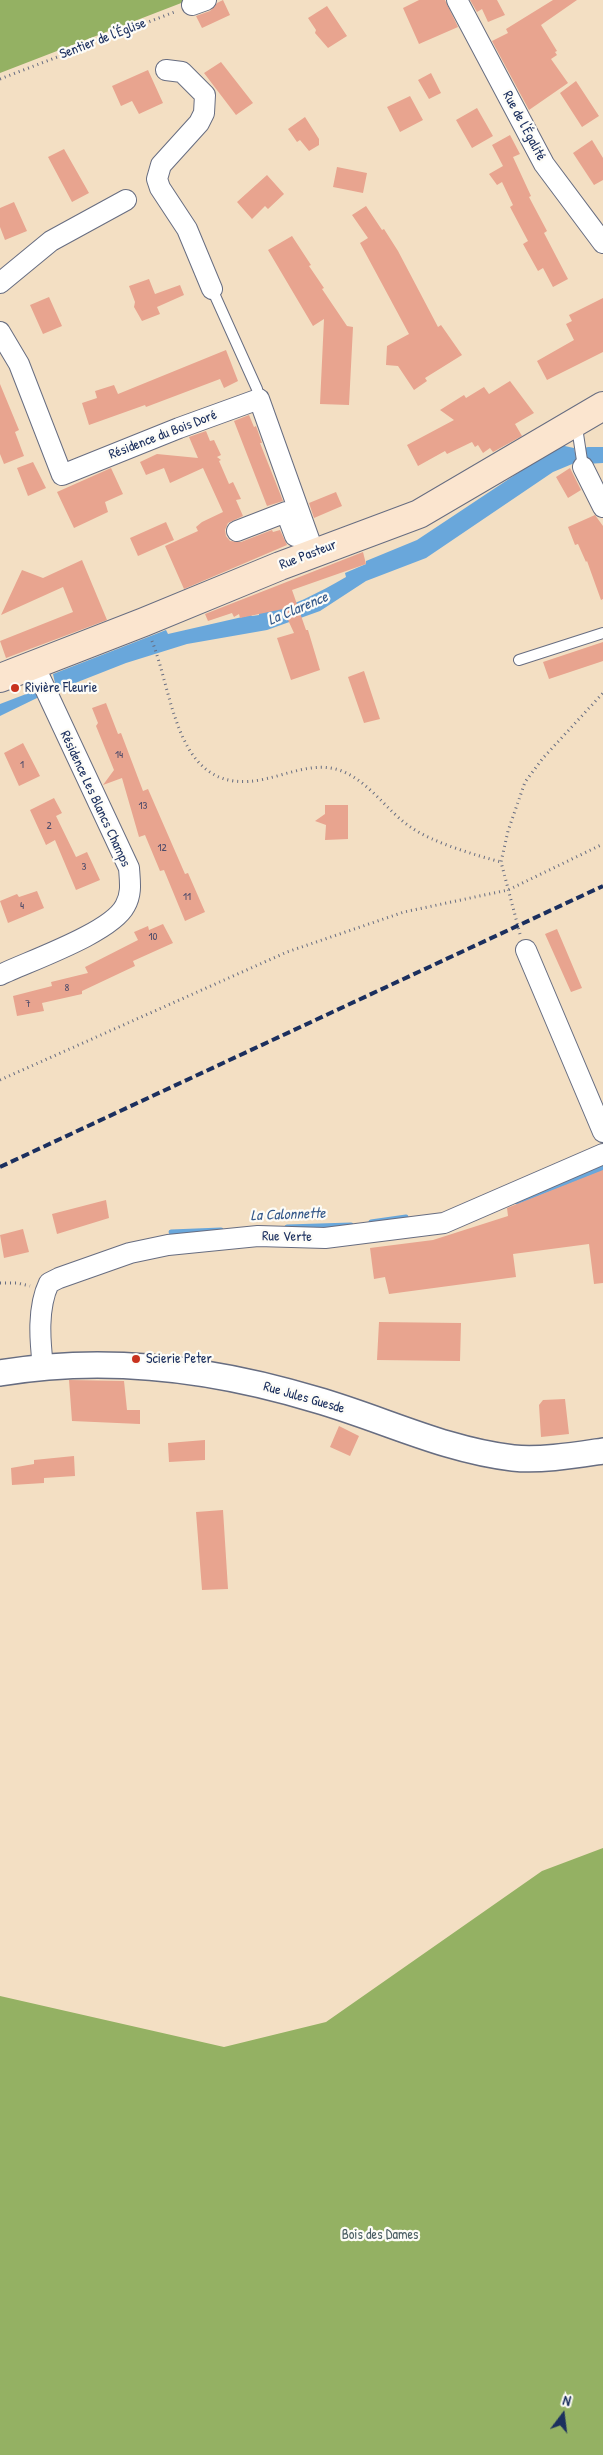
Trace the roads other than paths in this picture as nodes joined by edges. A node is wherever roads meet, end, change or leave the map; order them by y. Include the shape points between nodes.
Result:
1 (458, 0) edge
2 (166, 70) dead end
3 (126, 200) dead end
4 (603, 243) edge
5 (0, 283) edge
6 (212, 288) joint
7 (0, 332) edge
8 (259, 399) junction
9 (603, 406) edge
10 (575, 434) junction
11 (582, 467) joint
12 (603, 507) edge
13 (236, 531) dead end
14 (309, 555) junction
15 (603, 633) edge
16 (519, 660) dead end
17 (0, 678) edge
18 (41, 682) junction
19 (523, 943) road end
20 (0, 975) edge
21 (603, 1132) edge
22 (603, 1154) edge
23 (43, 1367) junction
24 (0, 1373) edge
25 (603, 1451) edge

1 - 4 street, Rue de l'Égalité via 544,164
2 - 6 street via 182,72 205,95 204,113 199,123 161,166 157,179 187,229
3 - 5 street via 51,241
6 - 8 lane
7 - 8 street, Résidence du Bois Doré via 19,364 62,475
8 - 14 street
9 - 10 main road, Rue Pasteur
10 - 11 lane
10 - 14 main road, Rue Pasteur via 419,514
11 - 12 street
13 - 14 street via 286,512
14 - 18 main road, Rue Pasteur
15 - 16 lane
17 - 18 main road, Rue Pasteur
18 - 20 street, Résidence Les Blancs Champs via 129,868 131,890 125,908 109,924
19 - 21 street
22 - 23 street, Rue Verte via 444,1223 325,1238 258,1236 168,1244 78,1270 49,1283 45,1290 41,1323
23 - 24 street, Rue Jules Guesde
23 - 25 street, Rue Jules Guesde via 109,1364 238,1380 318,1400 432,1441 514,1458

